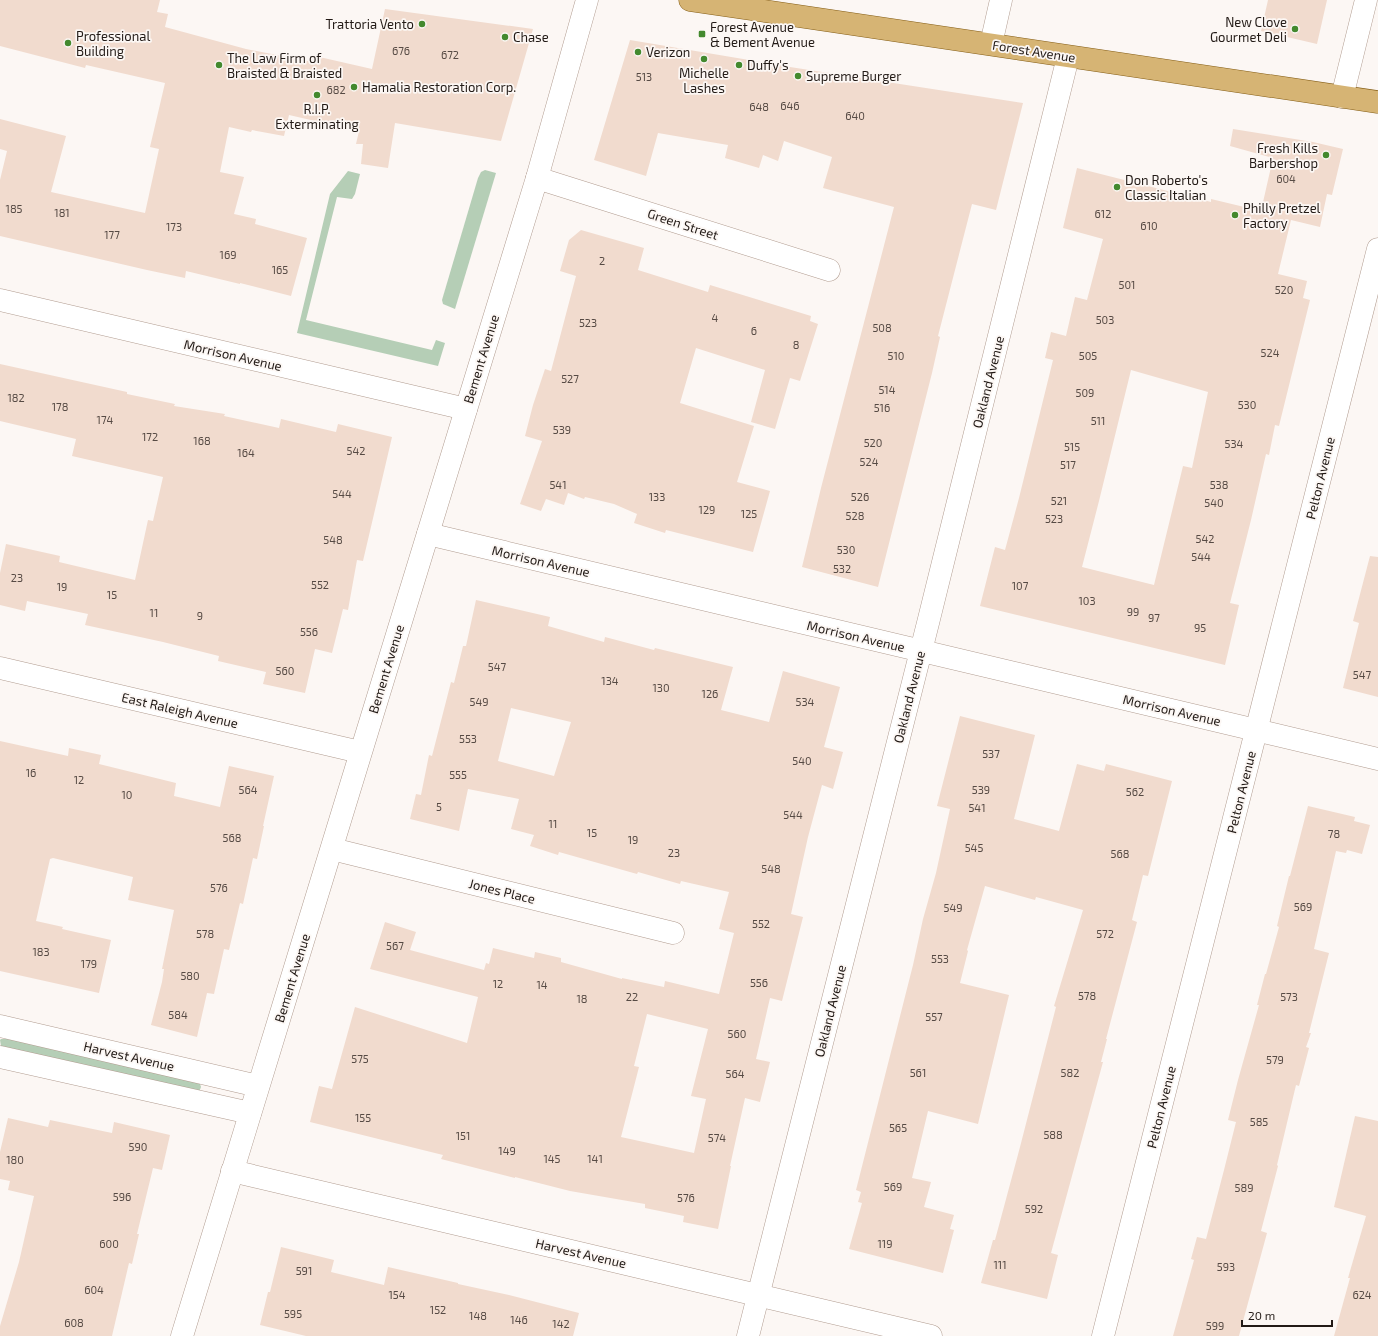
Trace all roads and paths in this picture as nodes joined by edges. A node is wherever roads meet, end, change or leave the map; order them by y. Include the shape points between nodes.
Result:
1 (587, 0) edge
2 (690, 0) edge
3 (1001, 0) edge
4 (1366, 0) edge
5 (990, 44) junction
6 (1068, 57) junction
7 (1342, 97) junction
8 (1378, 102) edge
9 (537, 178) junction
10 (1378, 249) edge
11 (829, 270) dead end
12 (0, 300) edge
13 (466, 409) junction
14 (428, 534) junction
15 (921, 651) junction
16 (0, 668) edge
17 (1256, 730) junction
18 (360, 752) junction
19 (1378, 759) edge
20 (332, 849) junction
21 (673, 933) dead end
22 (0, 1026) edge
23 (0, 1057) edge
24 (258, 1086) junction
25 (250, 1113) junction
26 (232, 1171) junction
27 (758, 1295) junction
28 (182, 1336) edge
29 (748, 1336) edge
30 (931, 1336) edge
31 (1103, 1336) edge

1 - 9 street, Bement Avenue
2 - 5 main road, Forest Avenue
3 - 5 street
4 - 7 street
5 - 6 main road, Forest Avenue
6 - 7 main road, Forest Avenue
6 - 15 street, Oakland Avenue
7 - 8 main road, Forest Avenue
9 - 11 street, Green Street
9 - 13 street, Bement Avenue
10 - 17 street, Pelton Avenue
12 - 13 street, Morrison Avenue
13 - 14 street, Bement Avenue
14 - 15 street, Morrison Avenue
14 - 18 street, Bement Avenue
15 - 17 street, Morrison Avenue
15 - 27 street, Oakland Avenue
16 - 18 street, East Raleigh Avenue
17 - 19 street, Morrison Avenue
17 - 31 street, Pelton Avenue
18 - 20 street, Bement Avenue
20 - 21 street, Jones Place
20 - 24 street, Bement Avenue
22 - 24 street, Harvest Avenue
23 - 25 street
24 - 25 street, Bement Avenue
25 - 26 street, Bement Avenue
26 - 27 street, Harvest Avenue
26 - 28 street, Bement Avenue
27 - 29 street, Oakland Avenue
27 - 30 street, Harvest Avenue

